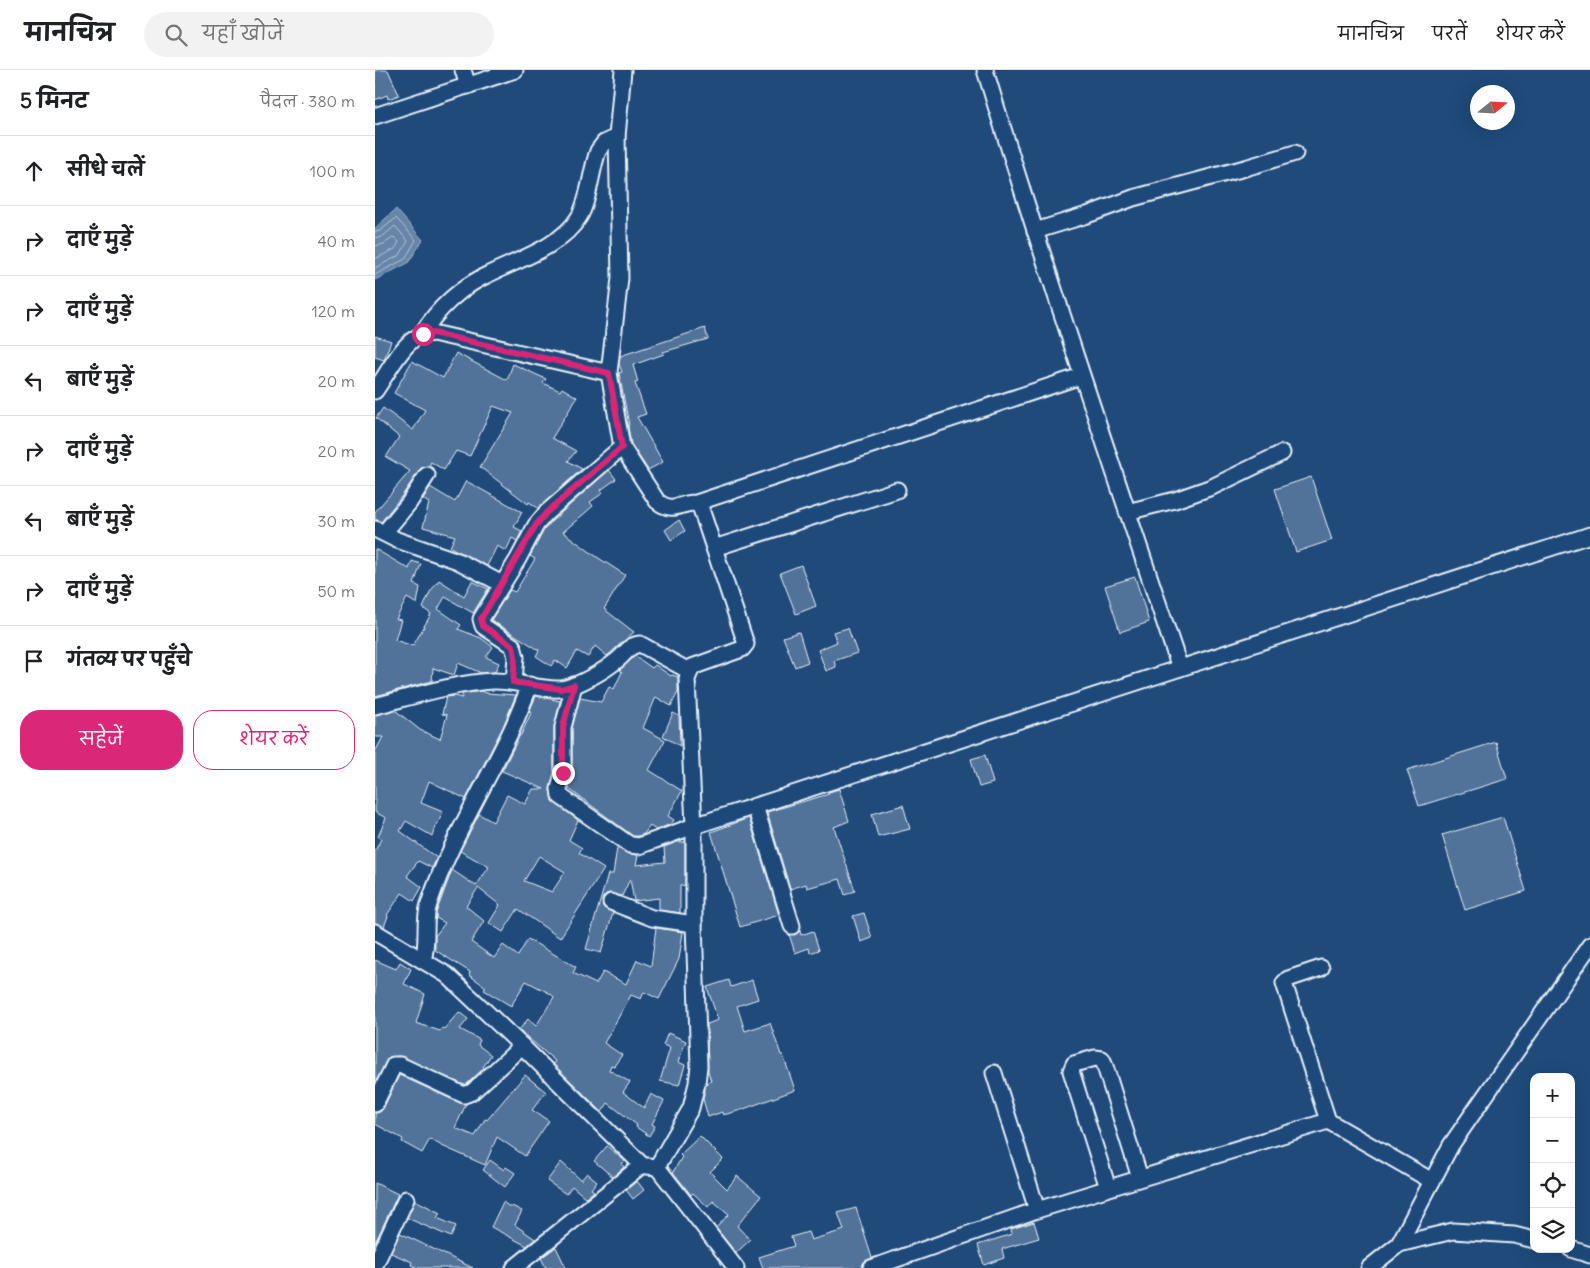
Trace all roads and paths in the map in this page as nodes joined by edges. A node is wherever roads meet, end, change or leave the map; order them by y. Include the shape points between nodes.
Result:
1 (463, 70) edge
2 (515, 70) edge
3 (623, 70) edge
4 (985, 70) edge
5 (468, 86) junction
6 (375, 116) edge
7 (617, 137) junction
8 (1295, 153) dead end
9 (1035, 232) junction
10 (422, 334) junction
11 (609, 373) junction
12 (1081, 376) junction
13 (375, 391) edge
14 (622, 447) junction
15 (1282, 453) dead end
16 (427, 475) dead end
17 (897, 490) dead end
18 (696, 503) junction
19 (1127, 512) junction
20 (379, 531) edge
21 (1590, 535) edge
22 (714, 548) junction
23 (502, 584) junction
24 (1179, 668) junction
25 (689, 672) junction
26 (513, 682) junction
27 (530, 685) junction
28 (574, 685) junction
29 (375, 706) edge
30 (755, 806) junction
31 (694, 826) junction
32 (611, 902) dead end
33 (694, 924) junction
34 (792, 926) dead end
35 (375, 932) edge
36 (1590, 945) edge
37 (423, 960) junction
38 (1321, 968) dead end
39 (522, 1046) junction
40 (994, 1073) dead end
41 (375, 1104) edge
42 (1328, 1121) junction
43 (642, 1165) junction
44 (657, 1167) junction
45 (1140, 1178) junction
46 (1432, 1181) junction
47 (1107, 1188) junction
48 (406, 1199) dead end
49 (1037, 1210) junction
50 (1530, 1239) edge
51 (1399, 1244) junction
52 (1575, 1250) edge
53 (1590, 1255) edge
54 (375, 1264) edge
55 (514, 1268) edge
56 (736, 1268) edge
57 (871, 1268) edge
58 (1369, 1268) edge

1 - 5 street
2 - 5 street
3 - 7 street
4 - 9 street
5 - 6 street
7 - 10 street via 604,143 598,151 579,217 567,231 533,255 488,274 463,290 432,318
7 - 11 street via 620,278
8 - 9 street via 1133,198
9 - 12 street
10 - 11 street via 433,333
10 - 13 street via 407,344
11 - 14 street
12 - 18 street
12 - 19 street
14 - 18 street via 663,506 674,508
14 - 23 street via 546,513
15 - 19 street via 1212,487
16 - 20 street via 409,503
17 - 22 street
18 - 22 street via 702,510
19 - 24 street
20 - 23 street via 458,561
21 - 24 street
22 - 25 street via 746,644 742,649 700,663
23 - 26 street via 481,623 513,646
24 - 30 street
25 - 28 street via 645,646 634,644 615,662
25 - 31 street
26 - 27 street
26 - 29 street via 471,683
27 - 28 street via 561,689
27 - 37 street via 512,730 477,796 429,903
28 - 31 street via 563,727 560,796 630,845
30 - 31 street
30 - 34 street
31 - 33 street
32 - 33 street via 652,918
33 - 44 street via 697,1083 691,1108
35 - 37 street
36 - 46 street via 1451,1145
37 - 39 street via 447,975
38 - 42 street via 1287,979 1284,983
39 - 41 street via 464,1096 399,1065 394,1066
39 - 43 street
40 - 49 street
42 - 45 street
42 - 46 street
43 - 44 street
43 - 55 street
44 - 56 street
45 - 47 street
45 - 47 street via 1102,1059 1074,1064 1071,1071
46 - 51 street
47 - 49 street
48 - 54 street
49 - 57 street
50 - 51 street via 1453,1231
51 - 58 street
52 - 53 street

